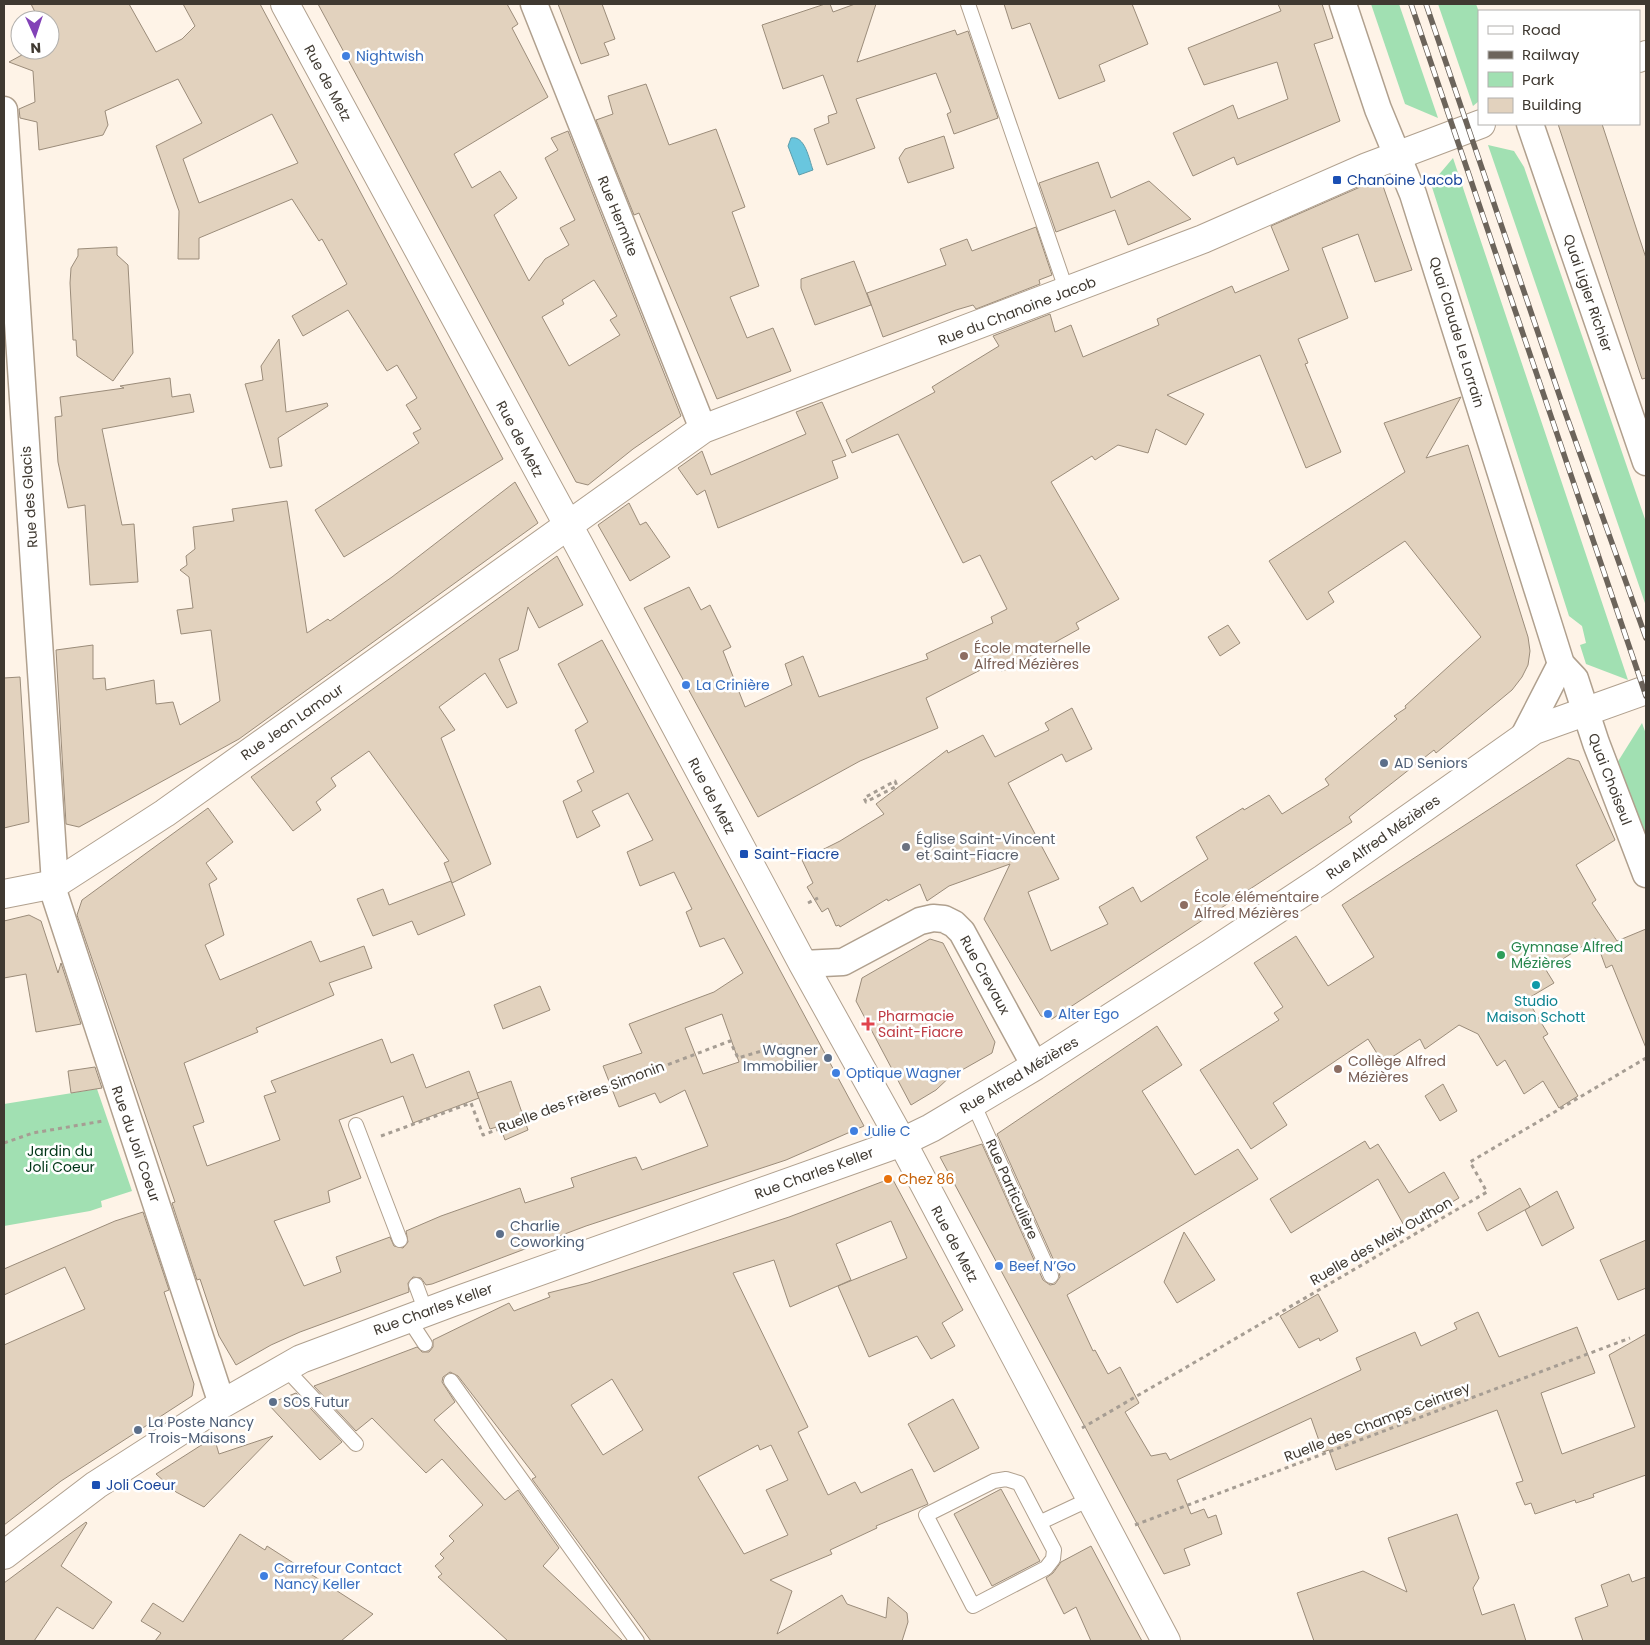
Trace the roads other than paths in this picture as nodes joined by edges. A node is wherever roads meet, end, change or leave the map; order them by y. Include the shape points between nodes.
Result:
1 (285, 4) edge
2 (534, 4) edge
3 (968, 4) edge
4 (1343, 4) edge
5 (4, 110) edge
6 (1478, 125) edge
7 (1530, 125) edge
8 (1397, 155) junction
9 (1067, 292) junction
10 (703, 429) junction
11 (1646, 462) edge
12 (568, 524) junction
13 (1561, 664) junction
14 (1646, 690) edge
15 (1585, 711) junction
16 (1524, 736) junction
17 (1646, 874) edge
18 (55, 884) junction
19 (4, 894) edge
20 (803, 964) junction
21 (1035, 1066) junction
22 (973, 1103) junction
23 (356, 1125) dead end
24 (902, 1142) junction
25 (400, 1240) dead end
26 (1051, 1276) dead end
27 (416, 1285) dead end
28 (417, 1315) junction
29 (425, 1344) dead end
30 (285, 1368) junction
31 (451, 1381) dead end
32 (222, 1404) junction
33 (356, 1444) dead end
34 (1090, 1499) junction
35 (1040, 1522) junction
36 (4, 1555) edge
37 (637, 1641) edge
38 (1166, 1641) edge

1 - 12 main road, Rue de Metz
2 - 10 street, Rue Hermite
3 - 9 lane
4 - 8 street, Quai Claude Le Lorrain
5 - 18 street, Rue des Glacis
6 - 8 main road, Rue du Chanoine Jacob
7 - 11 street, Quai Ligier Richier
8 - 9 main road, Rue du Chanoine Jacob via 1203,239
8 - 13 street, Quai Claude Le Lorrain via 1413,194
9 - 10 main road, Rue du Chanoine Jacob
10 - 12 main road, Rue du Chanoine Jacob
12 - 18 main road, Rue Jean Lamour via 165,813
12 - 20 main road, Rue de Metz
13 - 15 street, Quai Claude Le Lorrain via 1575,679
13 - 16 street
14 - 15 main road, Rue Alfred Mézières
15 - 16 main road, Rue Alfred Mézières
15 - 17 street, Quai Choiseul
16 - 21 main road, Rue Alfred Mézières via 1323,879
18 - 19 main road, Rue Jean Lamour
18 - 32 street, Rue du Joli Coeur via 60,915
20 - 21 street, Rue Crevaux via 843,962 920,921 944,919 962,932
20 - 24 main road, Rue de Metz
21 - 22 main road, Rue Alfred Mézières
22 - 24 main road, Rue Alfred Mézières
22 - 26 lane, Rue Particulière
23 - 25 lane
24 - 28 main road, Rue Charles Keller
24 - 34 main road, Rue de Metz
27 - 28 lane
28 - 29 lane
28 - 30 main road, Rue Charles Keller
30 - 32 main road, Rue Charles Keller
30 - 33 lane
31 - 37 lane
32 - 36 main road, Rue Charles Keller via 96,1486
34 - 35 lane
34 - 38 main road, Rue de Metz
35 - 35 lane via 1054,1550 1053,1559 1046,1568 973,1606 926,1515 994,1481 1006,1479 1019,1483

